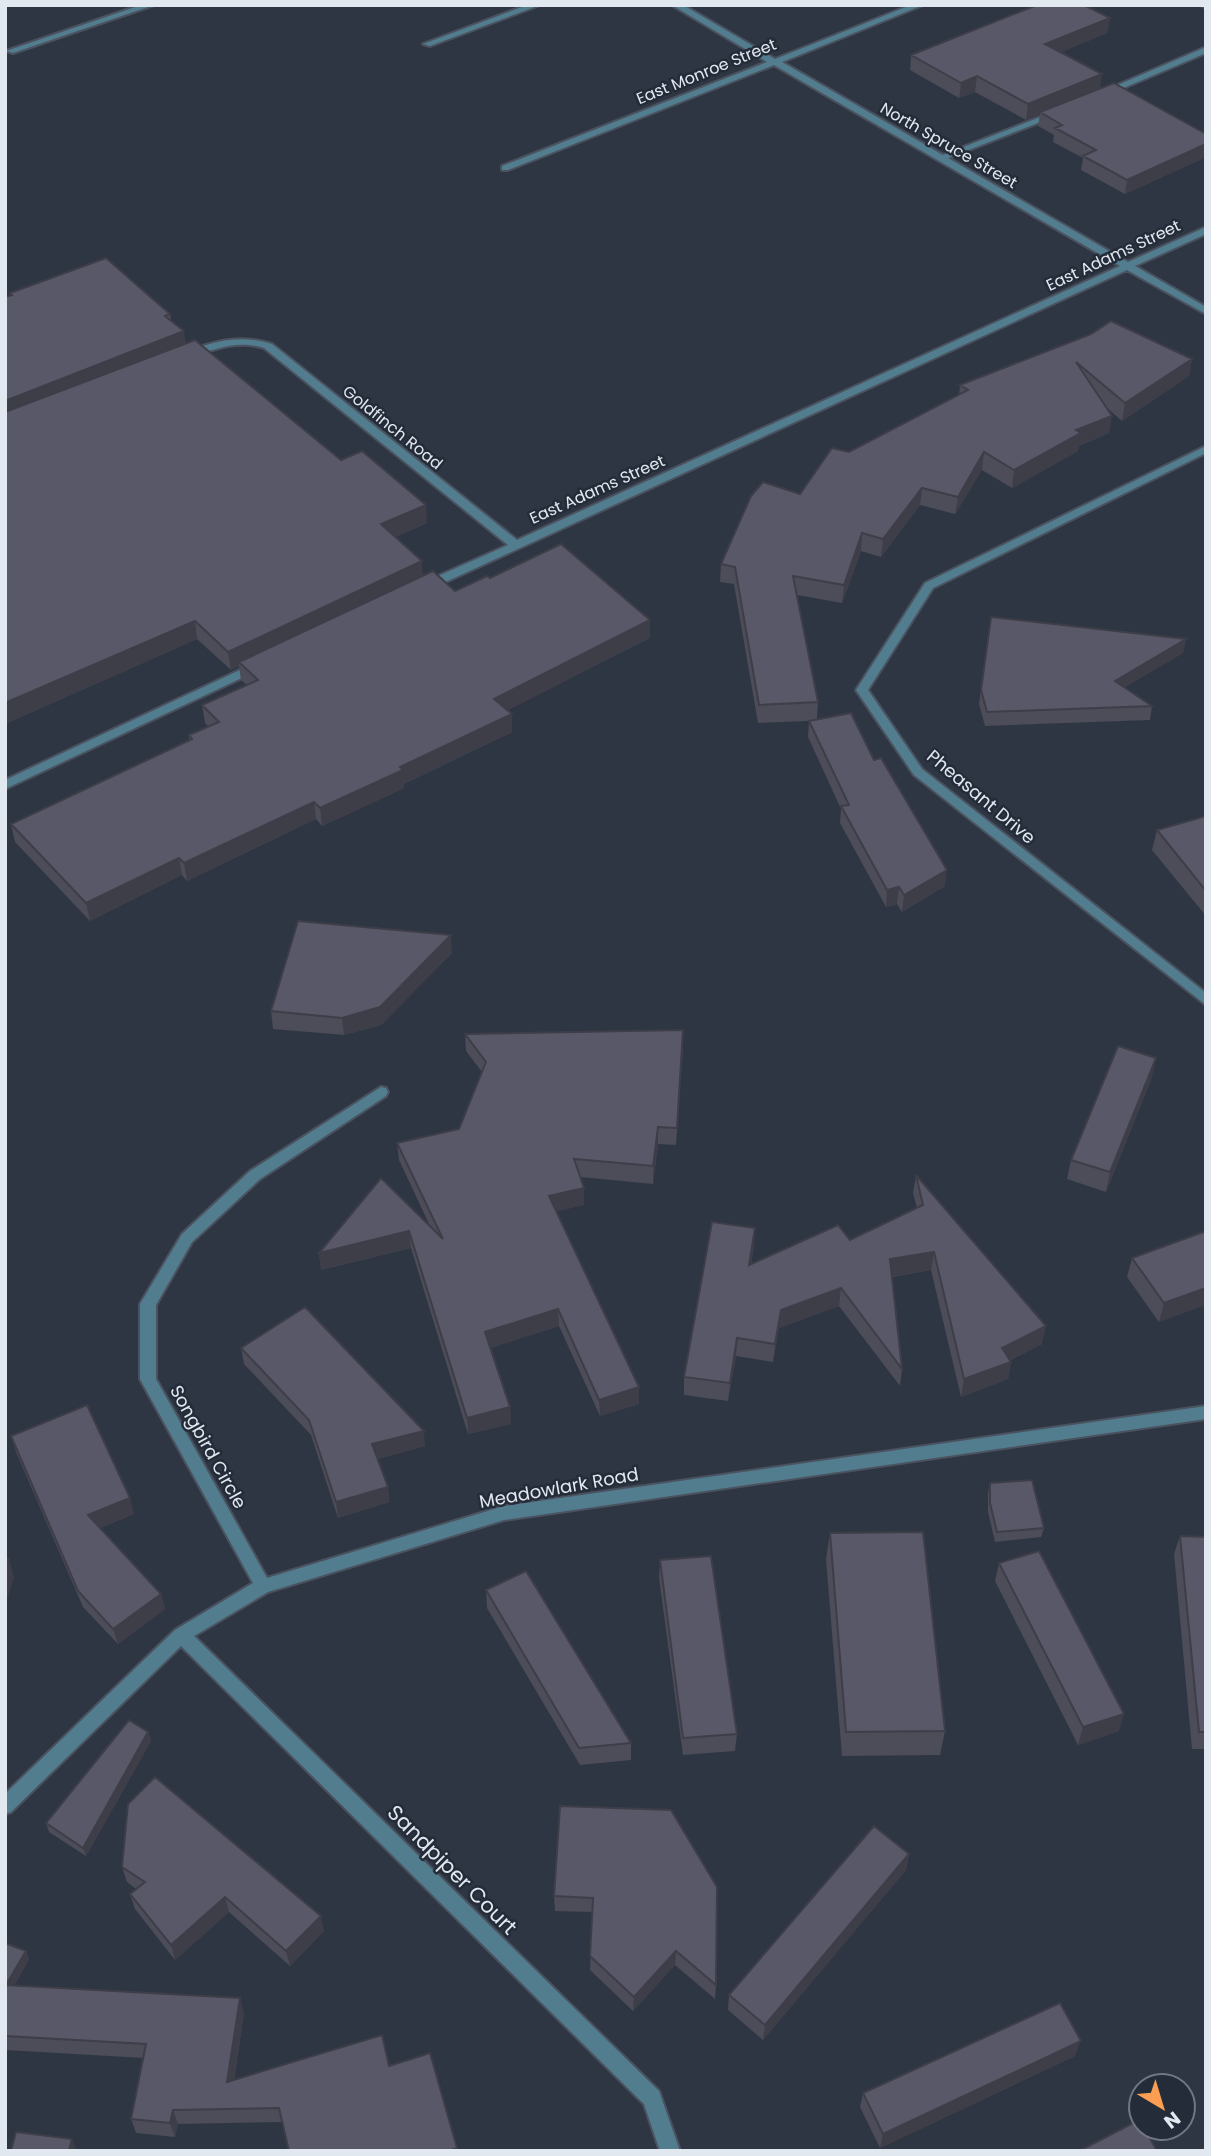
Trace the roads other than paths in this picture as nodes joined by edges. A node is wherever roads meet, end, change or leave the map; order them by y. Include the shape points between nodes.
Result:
1 (150, 5) edge
2 (536, 5) edge
3 (676, 5) edge
4 (919, 5) edge
5 (427, 44) dead end
6 (1206, 50) edge
7 (10, 51) dead end
8 (772, 61) junction
9 (1096, 97) edge
10 (1069, 109) edge
11 (940, 158) junction
12 (505, 168) dead end
13 (1206, 230) edge
14 (1127, 266) junction
15 (1206, 311) edge
16 (181, 358) edge
17 (1206, 449) edge
18 (514, 544) junction
19 (415, 591) edge
20 (266, 662) edge
21 (5, 785) edge
22 (1206, 1000) edge
23 (381, 1092) dead end
24 (1206, 1412) edge
25 (263, 1586) junction
26 (181, 1635) junction
27 (5, 1806) edge
28 (670, 2151) edge

1 - 7 street
2 - 5 street
3 - 8 street, North Spruce Street
4 - 8 street, East Monroe Street
6 - 9 street
8 - 11 street, North Spruce Street
8 - 12 street, East Monroe Street
10 - 11 street
11 - 14 street, North Spruce Street
13 - 14 street, East Adams Street
14 - 15 street, North Spruce Street
14 - 18 street, East Adams Street
16 - 18 street, Goldfinch Road via 219,343 249,339 268,346
17 - 22 street, Pheasant Drive via 929,586 862,690 918,772
18 - 19 street, East Adams Street
20 - 21 street
23 - 25 street, Songbird Circle via 255,1175 187,1238 148,1304 148,1379
24 - 25 street, Meadowlark Road via 504,1513
25 - 26 street, Meadowlark Road
26 - 27 street, Meadowlark Road
26 - 28 street, Sandpiper Court via 652,2098

